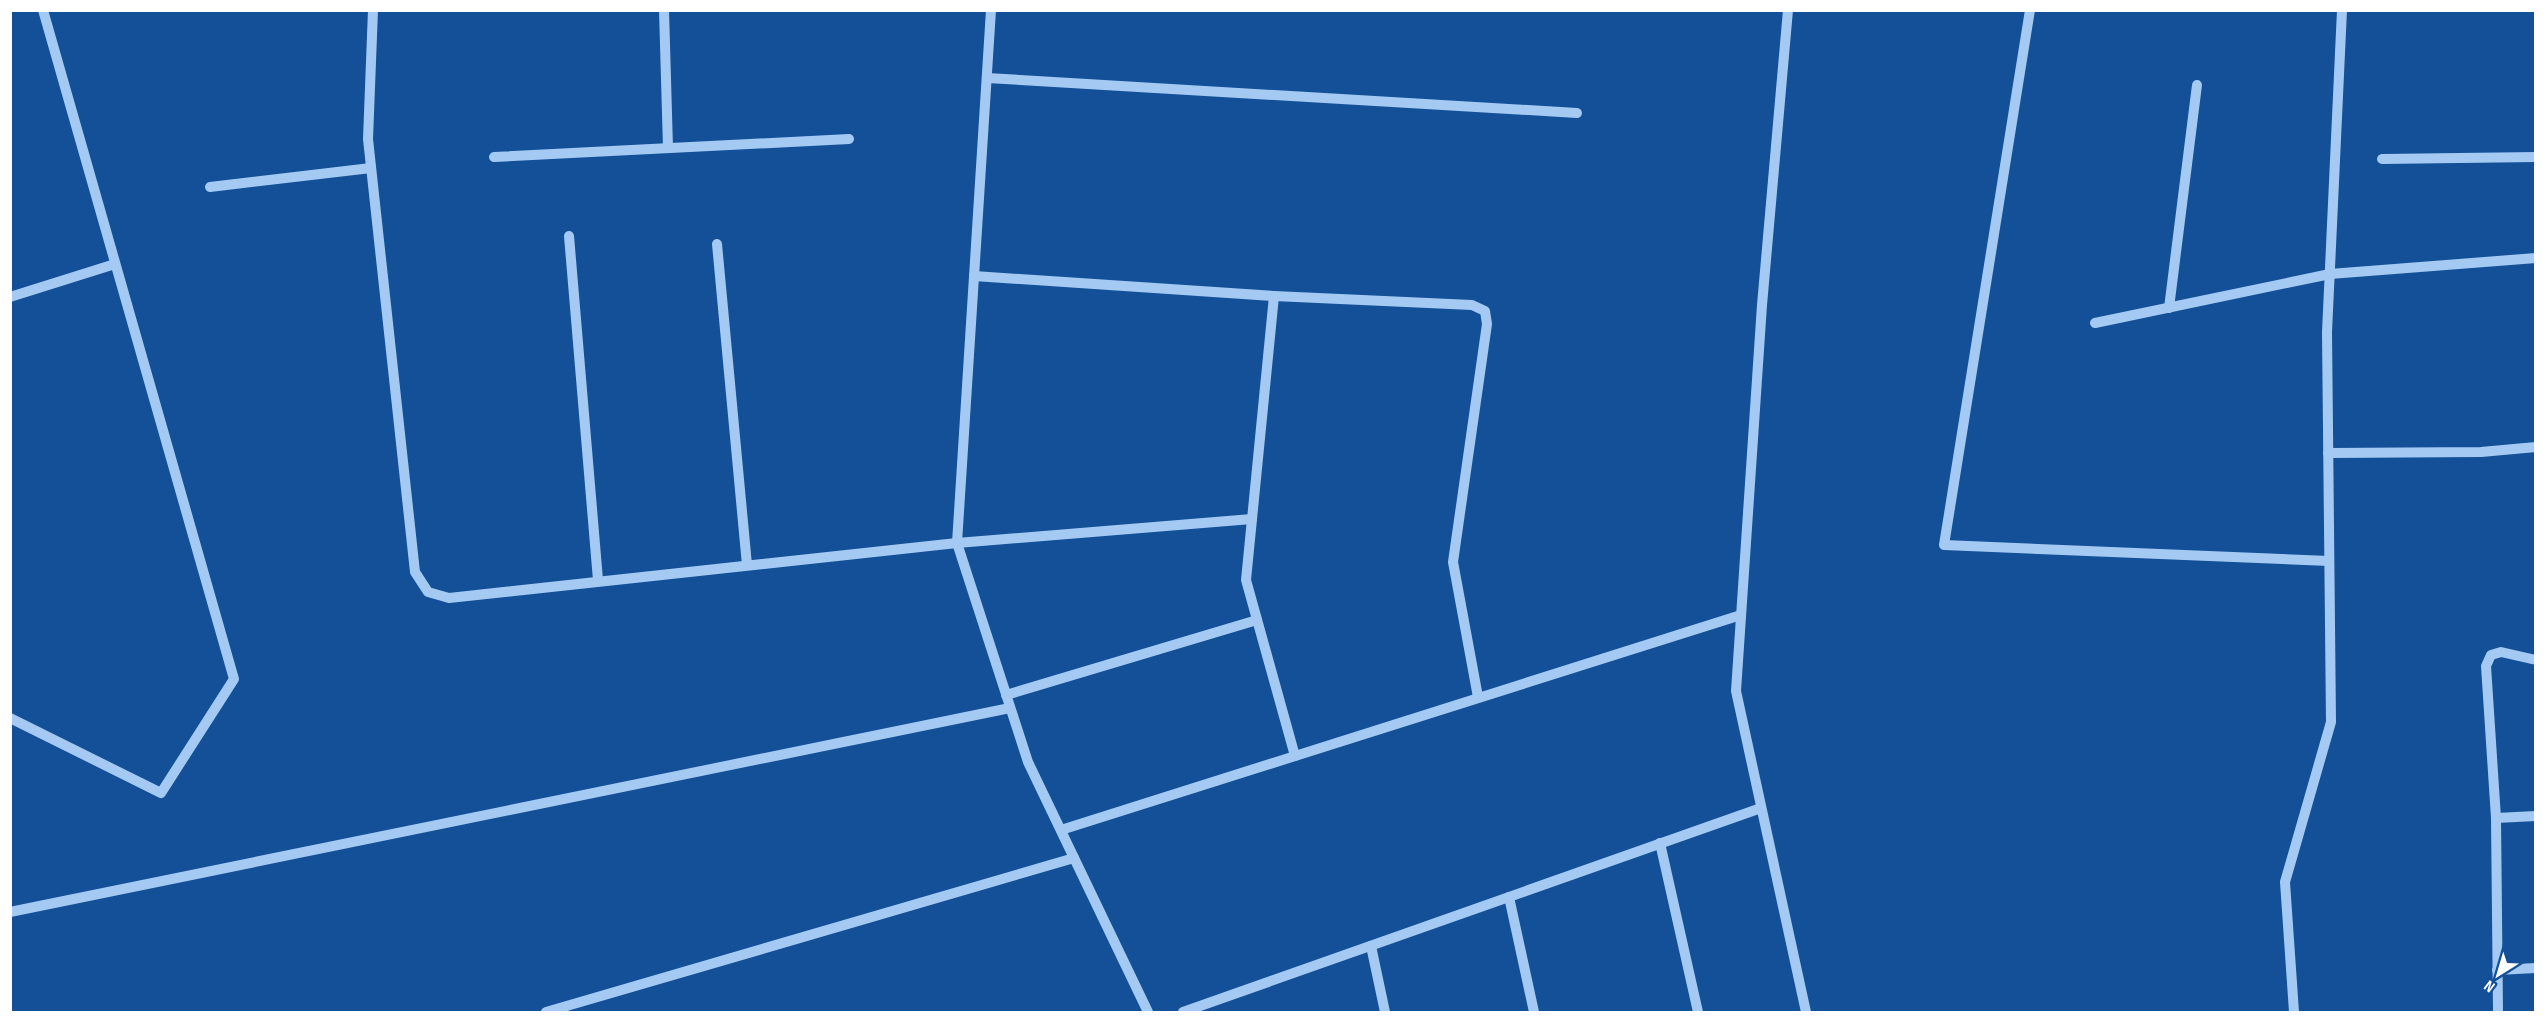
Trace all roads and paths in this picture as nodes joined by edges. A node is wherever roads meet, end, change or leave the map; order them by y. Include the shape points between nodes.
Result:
1 (42, 10) edge
2 (373, 10) edge
3 (664, 10) edge
4 (991, 10) edge
5 (1788, 10) edge
6 (2031, 10) edge
7 (2342, 10) edge
8 (987, 78) junction
9 (2198, 85) dead end
10 (1577, 113) dead end
11 (849, 139) dead end
12 (668, 148) junction
13 (494, 157) dead end
14 (2535, 157) edge
15 (2382, 159) dead end
16 (371, 168) junction
17 (210, 187) dead end
18 (569, 236) dead end
19 (717, 244) dead end
20 (2535, 258) edge
21 (115, 264) junction
22 (2330, 274) junction
23 (974, 276) junction
24 (1274, 296) junction
25 (10, 297) edge
26 (2169, 308) junction
27 (2095, 323) dead end
28 (2535, 447) edge
29 (2328, 453) junction
30 (1252, 519) junction
31 (957, 543) junction
32 (2329, 561) junction
33 (747, 565) junction
34 (598, 580) junction
35 (1741, 615) junction
36 (1257, 620) junction
37 (2535, 660) edge
38 (1006, 695) junction
39 (1478, 697) junction
40 (1010, 708) junction
41 (10, 718) edge
42 (1295, 756) junction
43 (1761, 808) junction
44 (2535, 816) edge
45 (2496, 818) junction
46 (1060, 830) junction
47 (1660, 843) junction
48 (1074, 858) junction
49 (1509, 897) junction
50 (10, 912) edge
51 (1371, 946) junction
52 (2535, 968) edge
53 (2497, 970) junction
54 (546, 1012) edge
55 (1148, 1012) edge
56 (1183, 1012) edge
57 (1385, 1012) edge
58 (1534, 1012) edge
59 (1698, 1012) edge
60 (1806, 1012) edge
61 (2294, 1012) edge
62 (2498, 1012) edge

1 - 21 street
2 - 16 street via 368,139
3 - 12 street
4 - 8 street
5 - 35 street via 1762,305
6 - 32 street via 1944,545
7 - 22 street
8 - 10 street
8 - 23 street
9 - 26 street
11 - 12 street
12 - 13 street
14 - 15 street
16 - 17 street
16 - 34 street via 415,572 428,592 449,598
18 - 34 street
19 - 33 street
20 - 22 street
21 - 25 street
21 - 41 street via 234,680 161,793
22 - 26 street
22 - 29 street
23 - 24 street
23 - 31 street
24 - 30 street
24 - 39 street via 1473,305 1485,311 1487,324 1453,562
26 - 27 street
28 - 29 street via 2481,452
29 - 32 street
30 - 31 street
30 - 36 street via 1246,580
31 - 33 street
31 - 38 street
32 - 61 street via 2331,722 2285,882
33 - 34 street
35 - 39 street
35 - 43 street via 1736,691
36 - 38 street
36 - 42 street
37 - 45 street via 2501,652 2492,656 2486,666
38 - 40 street
39 - 42 street
40 - 46 street via 1028,762
40 - 50 street
42 - 46 street
43 - 47 street
43 - 60 street
44 - 45 street
45 - 53 street
46 - 48 street
47 - 49 street
47 - 59 street
48 - 54 street
48 - 55 street
49 - 51 street
49 - 58 street
51 - 56 street
51 - 57 street
52 - 53 street
53 - 62 street

